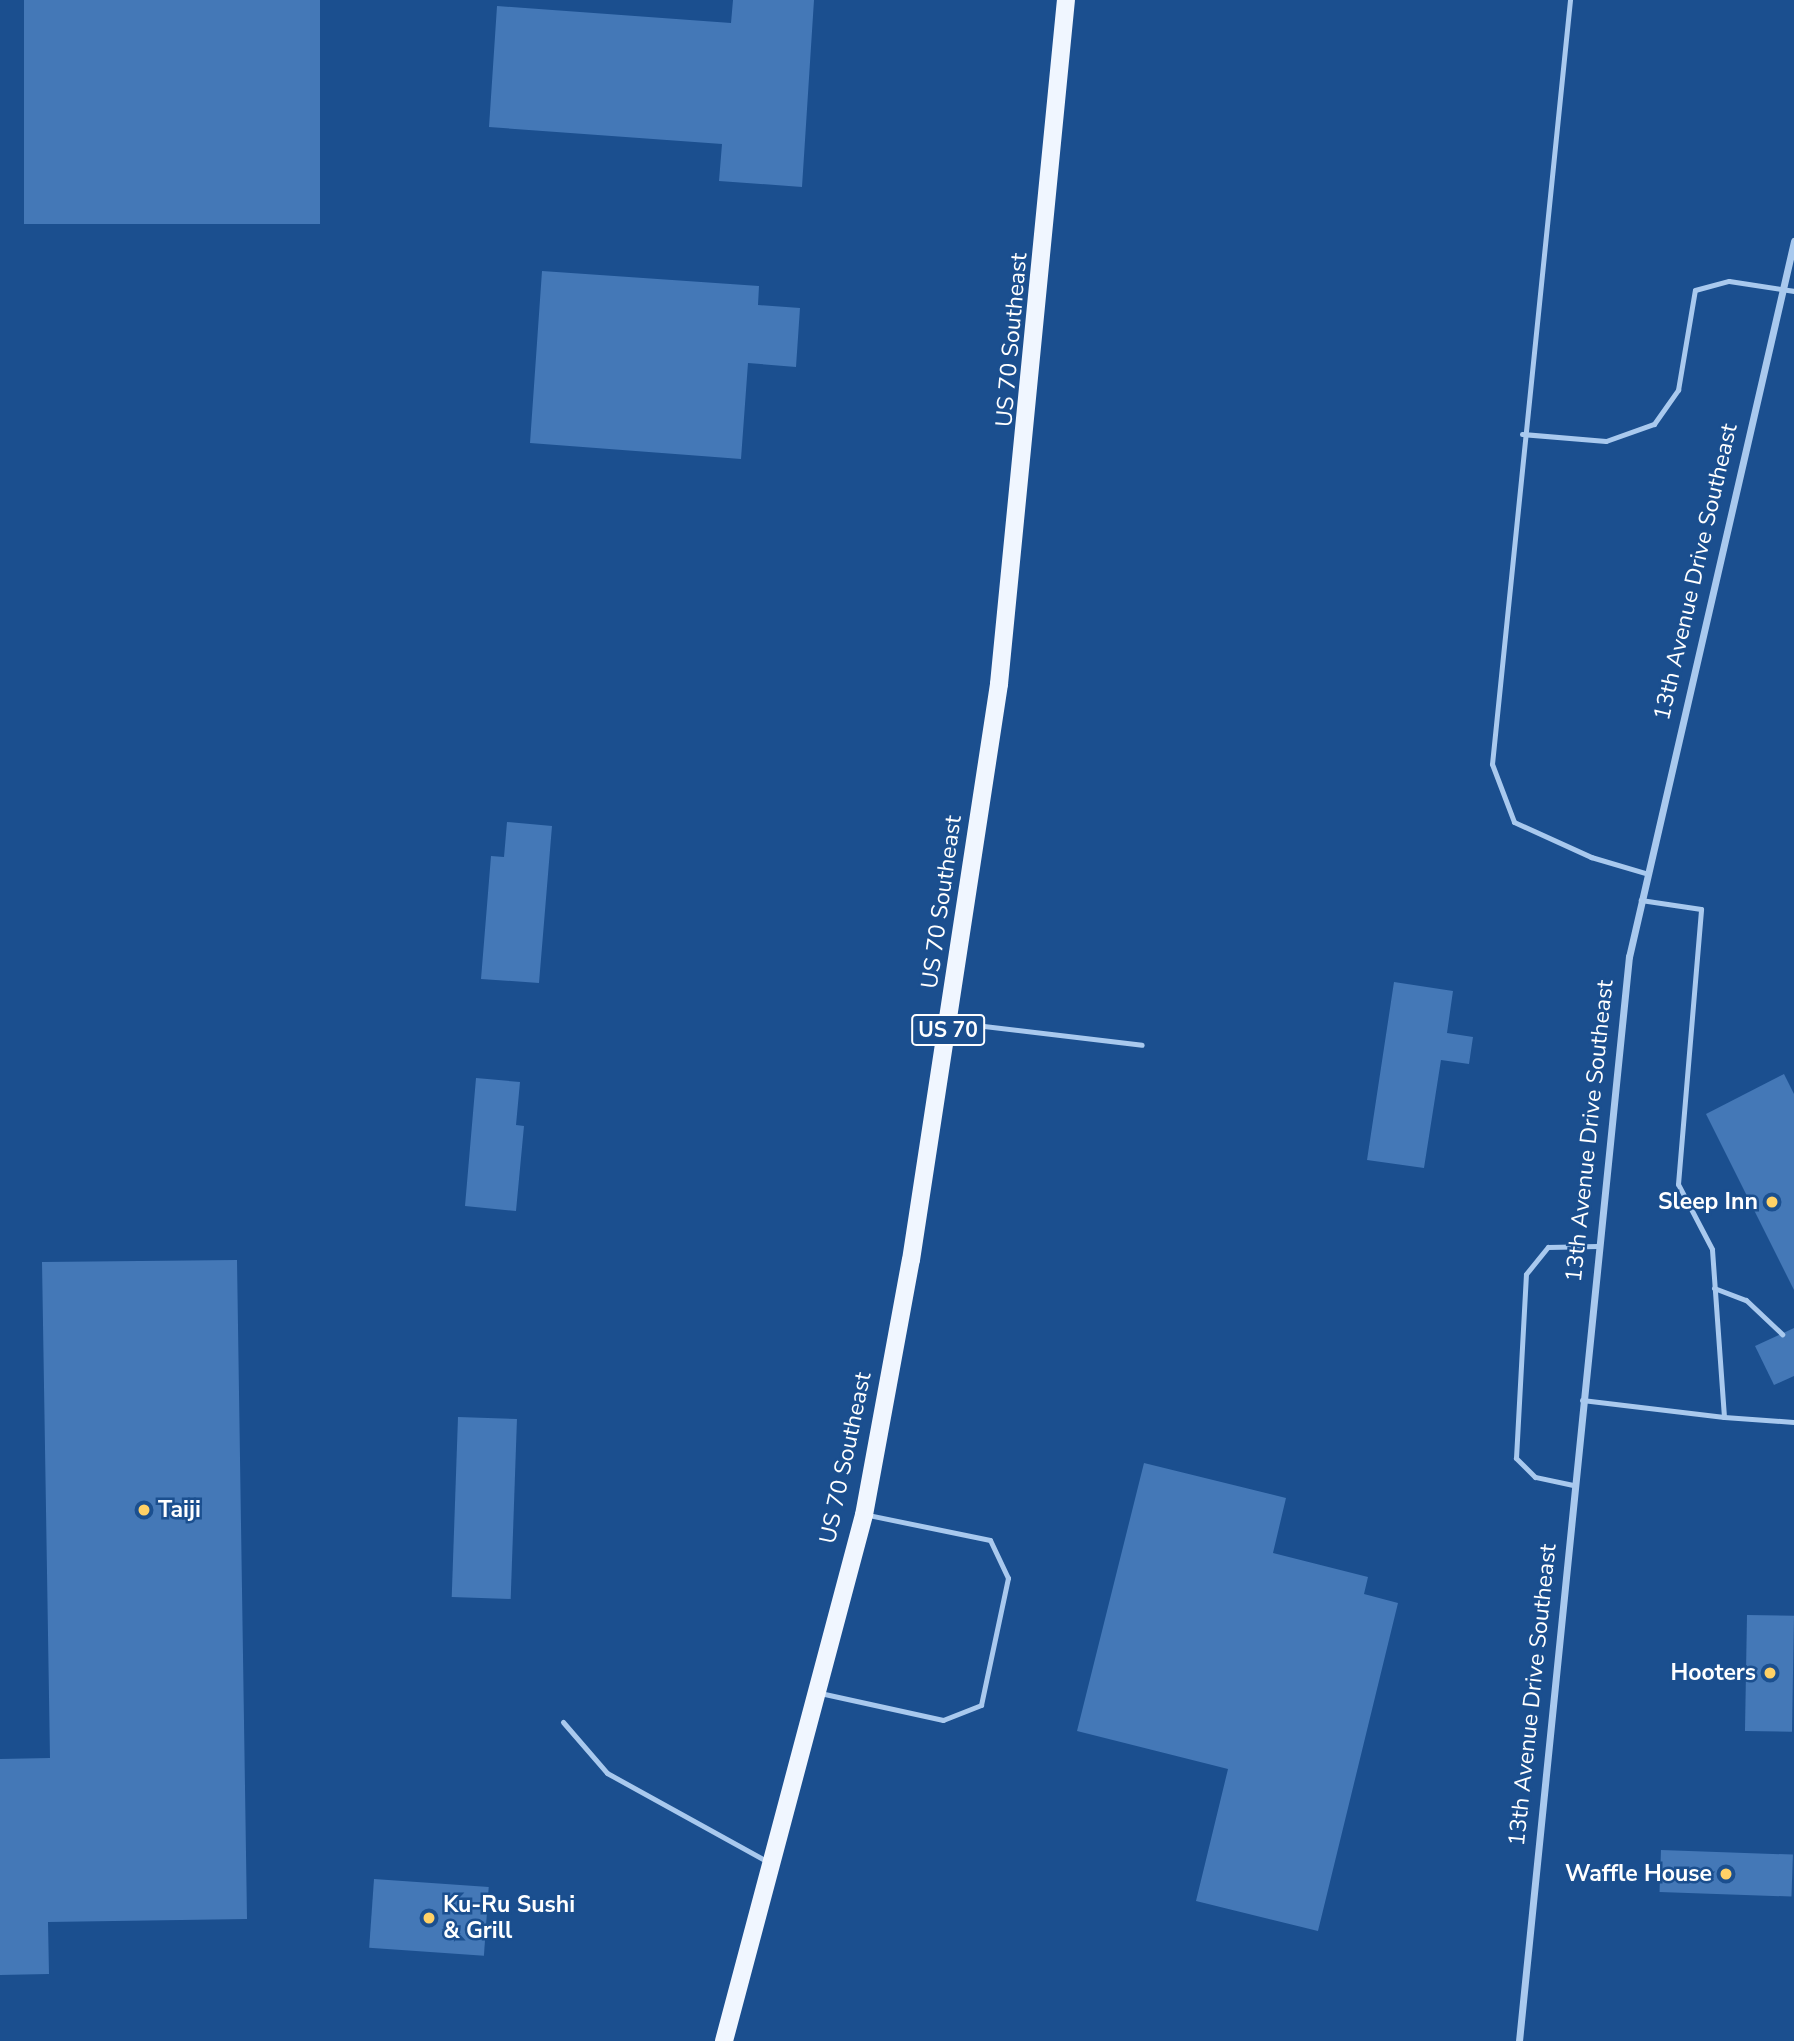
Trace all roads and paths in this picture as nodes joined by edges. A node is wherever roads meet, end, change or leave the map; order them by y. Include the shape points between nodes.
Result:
1 (1066, 0) edge
2 (1570, 0) edge
3 (1794, 241) edge
4 (1783, 288) junction
5 (1794, 291) edge
6 (1522, 434) junction
7 (1645, 873) junction
8 (1640, 900) junction
9 (950, 1022) junction
10 (1142, 1045) dead end
11 (1597, 1246) junction
12 (1714, 1288) junction
13 (1782, 1334) dead end
14 (1582, 1400) junction
15 (1724, 1417) junction
16 (1794, 1422) edge
17 (1573, 1485) junction
18 (864, 1514) junction
19 (817, 1692) junction
20 (563, 1722) dead end
21 (774, 1865) junction
22 (724, 2041) edge
23 (1519, 2041) edge

1 - 9 main road, US 70 Southeast / US 70 via 999,684
2 - 6 lane
3 - 4 street, 13th Avenue Drive Southeast
4 - 5 lane
4 - 6 lane via 1729,281 1695,290 1678,390 1654,424 1606,441
4 - 7 street, 13th Avenue Drive Southeast
6 - 7 lane via 1492,764 1514,822 1591,858
7 - 8 street, 13th Avenue Drive Southeast
8 - 11 street, 13th Avenue Drive Southeast via 1614,1070
8 - 12 lane via 1701,909 1678,1184 1712,1250
9 - 10 lane
9 - 18 main road, US 70 Southeast / US 70
11 - 14 street, 13th Avenue Drive Southeast
11 - 17 lane via 1548,1247 1526,1273 1516,1458 1535,1477
12 - 13 lane via 1746,1300
12 - 15 lane
14 - 15 lane
14 - 17 street, 13th Avenue Drive Southeast
15 - 16 lane
17 - 23 street, 13th Avenue Drive Southeast
18 - 19 main road, US 70 Southeast / US 70
18 - 19 lane via 990,1540 1008,1578 981,1705 943,1720
19 - 21 main road, US 70 Southeast / US 70
20 - 21 lane via 607,1773
21 - 22 main road, US 70 Southeast / US 70

